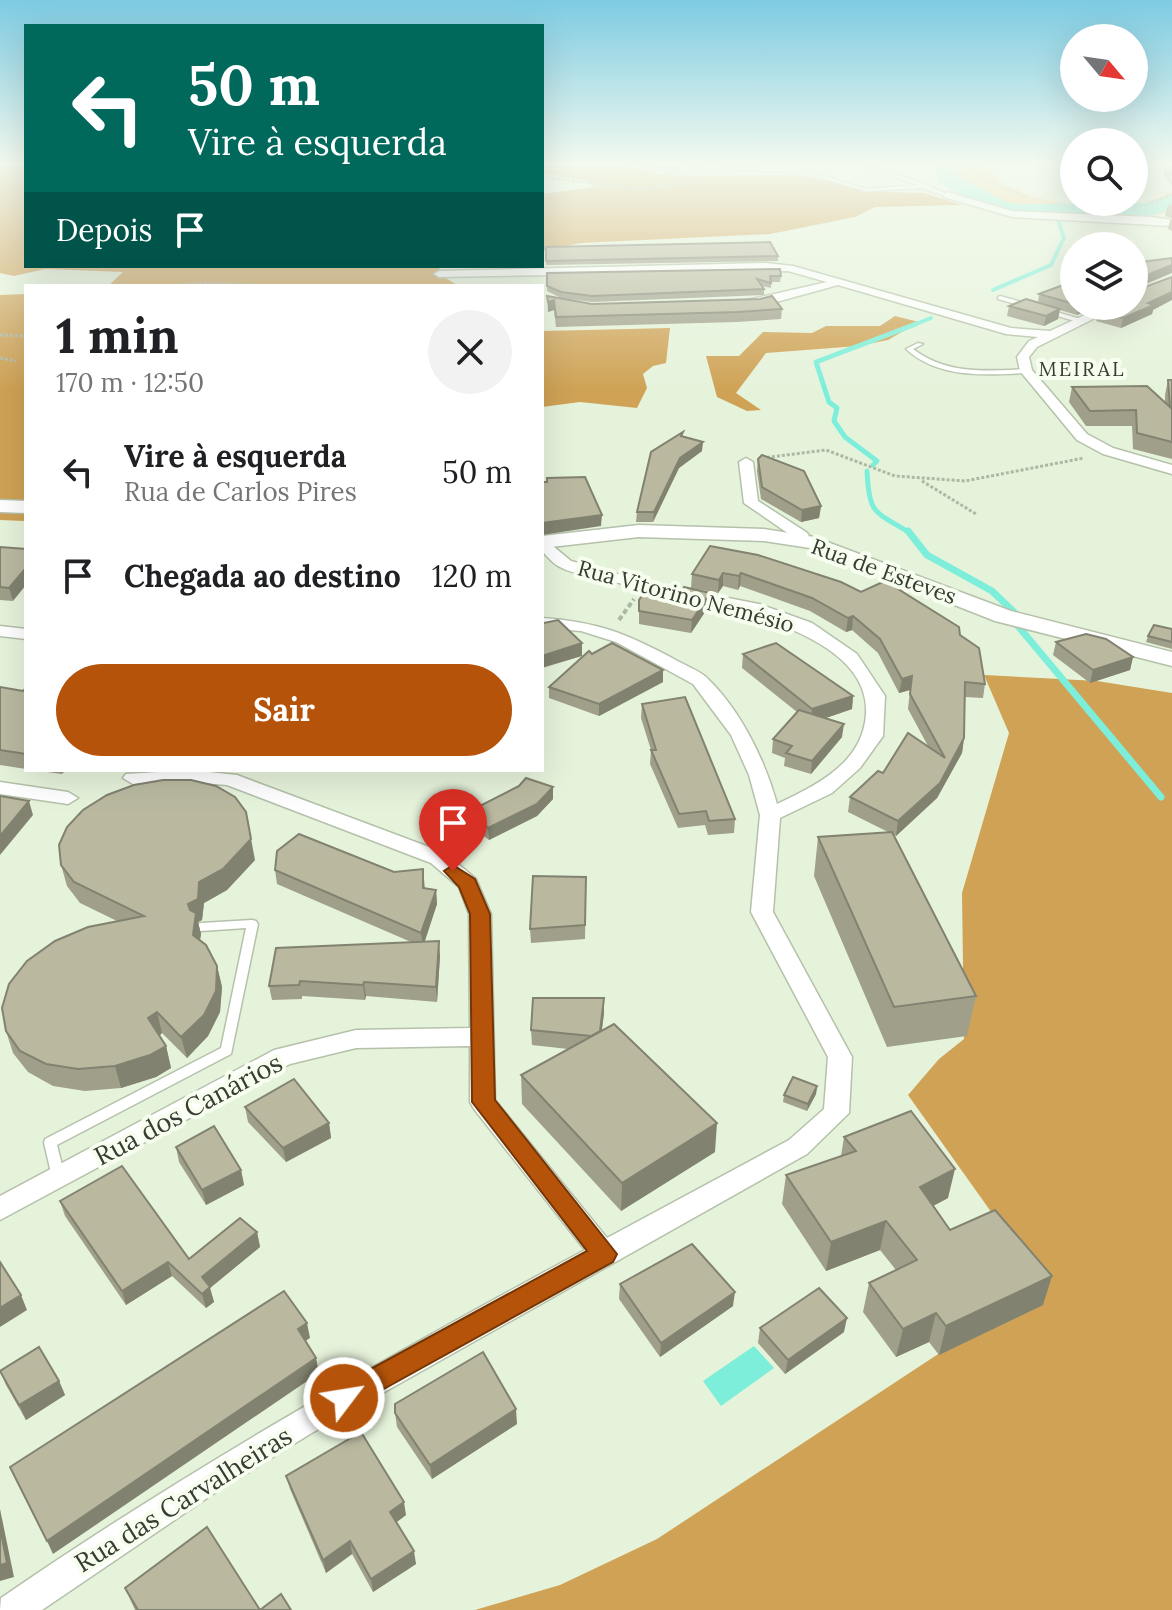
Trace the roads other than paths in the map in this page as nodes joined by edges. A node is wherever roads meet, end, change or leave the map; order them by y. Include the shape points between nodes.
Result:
1 (533, 272) junction
2 (500, 273) junction
3 (439, 274) dead end
4 (813, 281) junction
5 (522, 284) edge
6 (525, 284) edge
7 (1000, 298) dead end
8 (729, 304) edge
9 (1082, 321) joint
10 (1010, 331) junction
11 (1052, 335) junction
12 (920, 344) dead end
13 (1033, 344) junction
14 (1026, 371) junction
15 (746, 462) road end
16 (1172, 470) edge
17 (0, 506) edge
18 (24, 507) edge
19 (797, 540) junction
20 (544, 542) edge
21 (544, 544) edge
22 (544, 623) edge
23 (0, 631) edge
24 (24, 634) edge
25 (1172, 659) edge
26 (133, 778) dead end
27 (0, 788) edge
28 (68, 798) dead end
29 (770, 815) junction
30 (201, 927) dead end
31 (482, 1037) junction
32 (58, 1177) junction
33 (0, 1209) edge
34 (604, 1254) junction
35 (13, 1610) edge

1 - 2 street
1 - 4 street via 766,266 789,268
1 - 6 street
2 - 3 street
2 - 5 street
4 - 8 street via 773,300
4 - 10 street via 847,284
7 - 9 lane
9 - 11 street
10 - 11 street
10 - 13 street
11 - 13 street
12 - 14 lane via 909,349 948,369
13 - 14 street via 1023,357
14 - 16 street via 1082,437 1108,451
15 - 19 street via 751,503 801,535
17 - 18 street
19 - 20 street, Rua de Esteves via 639,531
19 - 25 street, Rua de Esteves via 856,557 1003,616
21 - 29 street, Rua Vitorino Nemésio via 565,564 753,608 806,627 851,658 876,696 874,736 825,789
22 - 29 street, Rua das Carvalheiras via 583,626 622,638 699,680 740,734
23 - 24 street
26 - 31 street via 230,779 438,858 468,884 480,914
27 - 28 street
29 - 34 street, Rua das Carvalheiras via 762,912 840,1057 836,1113 798,1147
30 - 32 lane via 252,924 227,1051 50,1143
31 - 32 street, Rua dos Canários via 356,1039 283,1056
31 - 34 street via 483,1102
32 - 33 street, Rua dos Canários
34 - 35 street, Rua das Carvalheiras via 370,1382 83,1559

